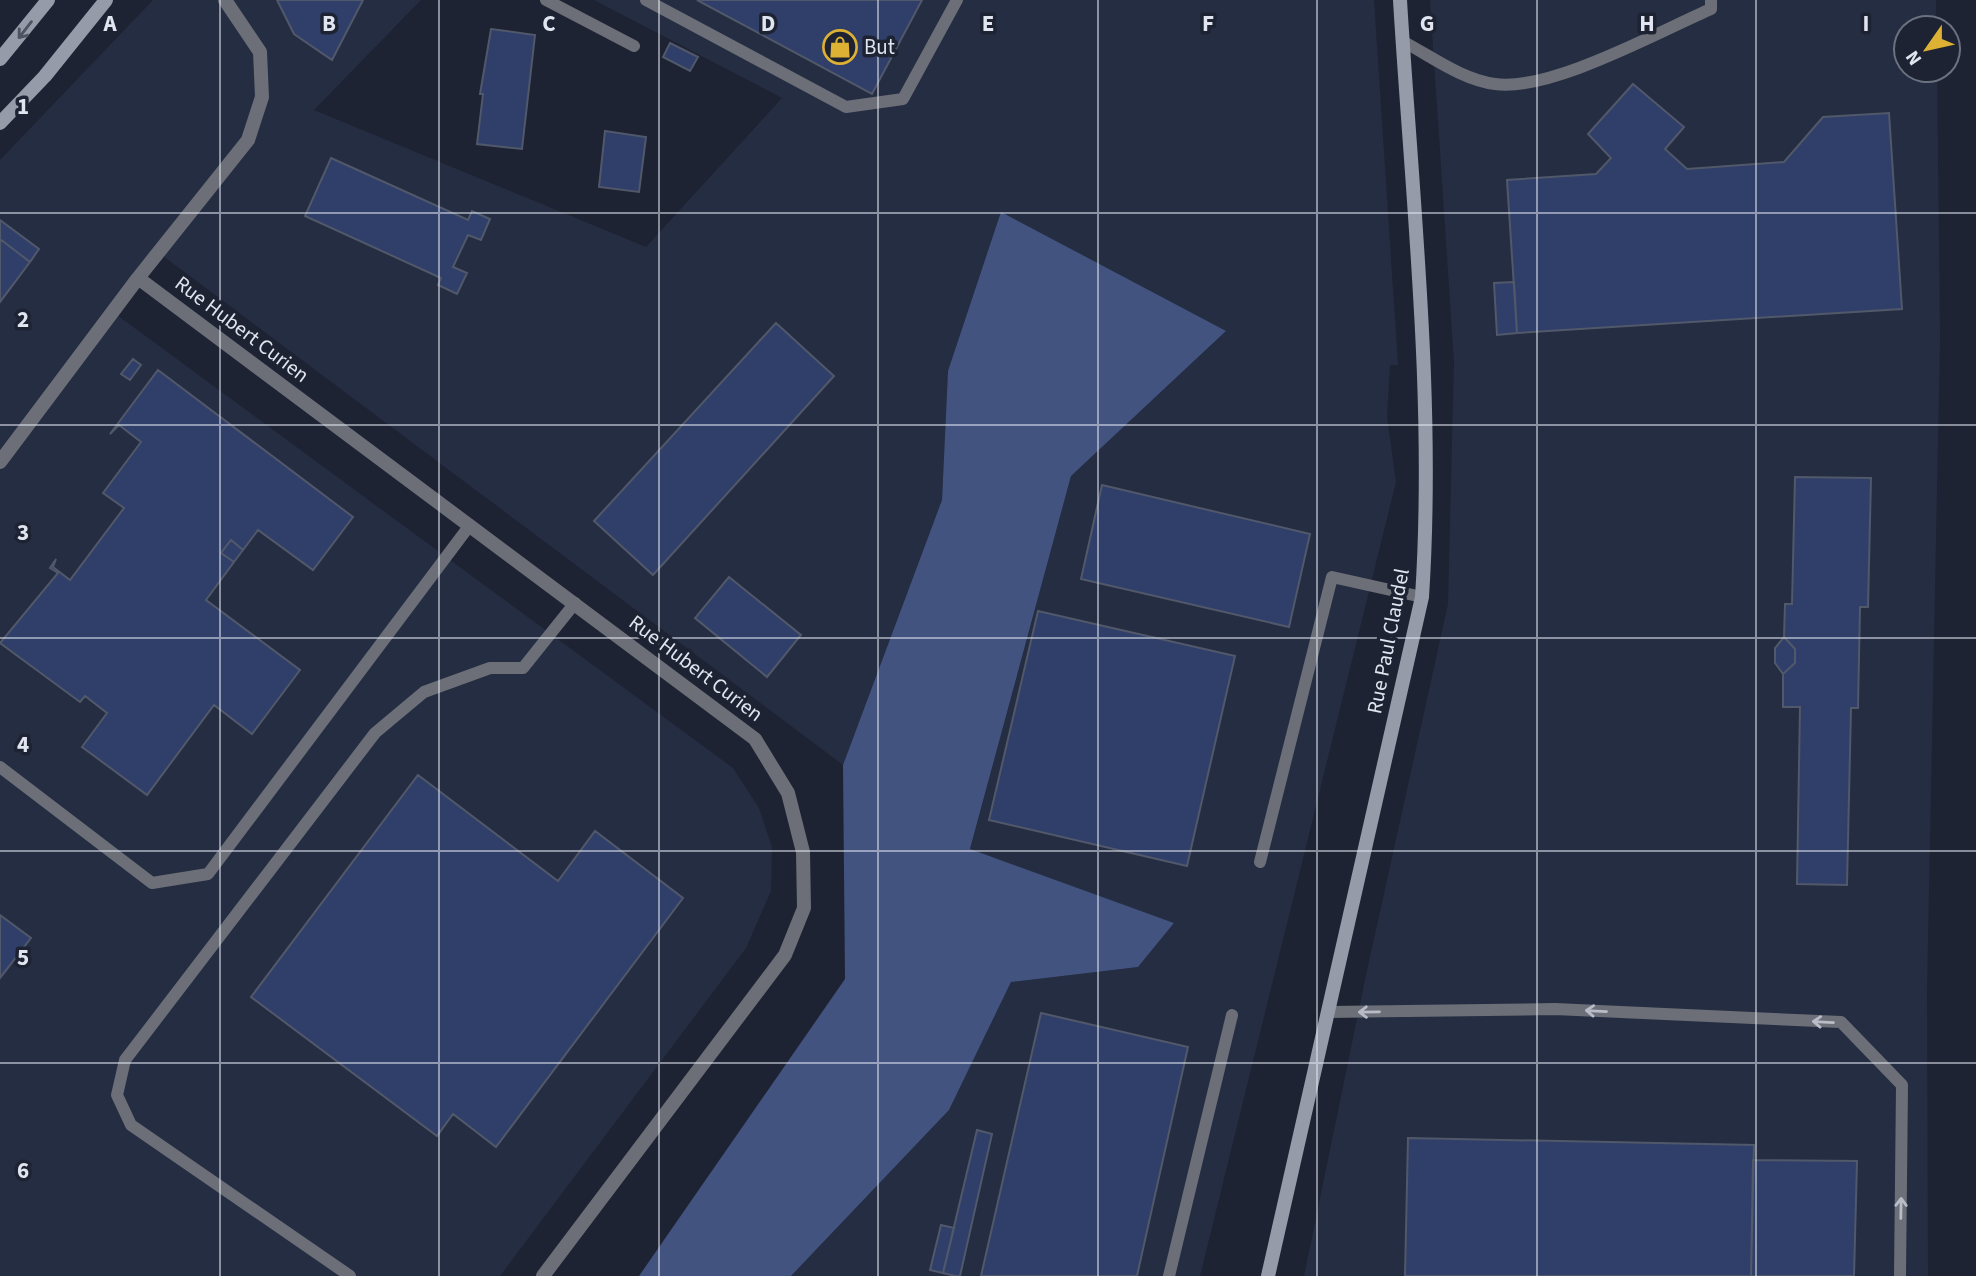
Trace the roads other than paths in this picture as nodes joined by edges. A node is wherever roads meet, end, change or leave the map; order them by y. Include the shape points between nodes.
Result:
1 (48, 0) edge
2 (106, 0) edge
3 (225, 0) edge
4 (546, 0) edge
5 (646, 0) edge
6 (957, 0) edge
7 (1400, 0) edge
8 (1711, 0) edge
9 (1402, 41) junction
10 (635, 46) dead end
11 (0, 59) edge
12 (0, 123) edge
13 (138, 278) junction
14 (0, 462) edge
15 (470, 525) junction
16 (1422, 597) junction
17 (575, 603) junction
18 (0, 767) edge
19 (1260, 862) dead end
20 (1328, 1012) junction
21 (1232, 1015) dead end
22 (350, 1276) edge
23 (544, 1276) edge
24 (1169, 1276) edge
25 (1268, 1276) edge
26 (1900, 1276) edge

1 -> 11 street
2 - 12 street
3 - 13 street via 260,52 262,97 248,140
4 - 10 lane
5 - 6 lane via 846,107 903,99
7 - 9 street, Rue Paul Claudel
8 - 9 lane via 1711,9 1555,77 1521,86 1470,77
9 - 16 street, Rue Paul Claudel via 1427,436
13 - 14 street
13 - 15 street, Rue Hubert Curien
15 - 17 street, Rue Hubert Curien
15 - 18 lane via 208,874 152,883
16 - 19 lane via 1332,577
16 - 20 street, Rue Paul Claudel
17 - 22 lane via 523,668 491,668 424,692 375,733 125,1060 117,1095 131,1125
17 - 23 street, Rue Hubert Curien via 755,739 788,793 803,852 804,908 785,955
20 - 25 street, Rue Paul Claudel
26 -> 20 lane via 1902,1085 1841,1023 1555,1009
21 - 24 lane

